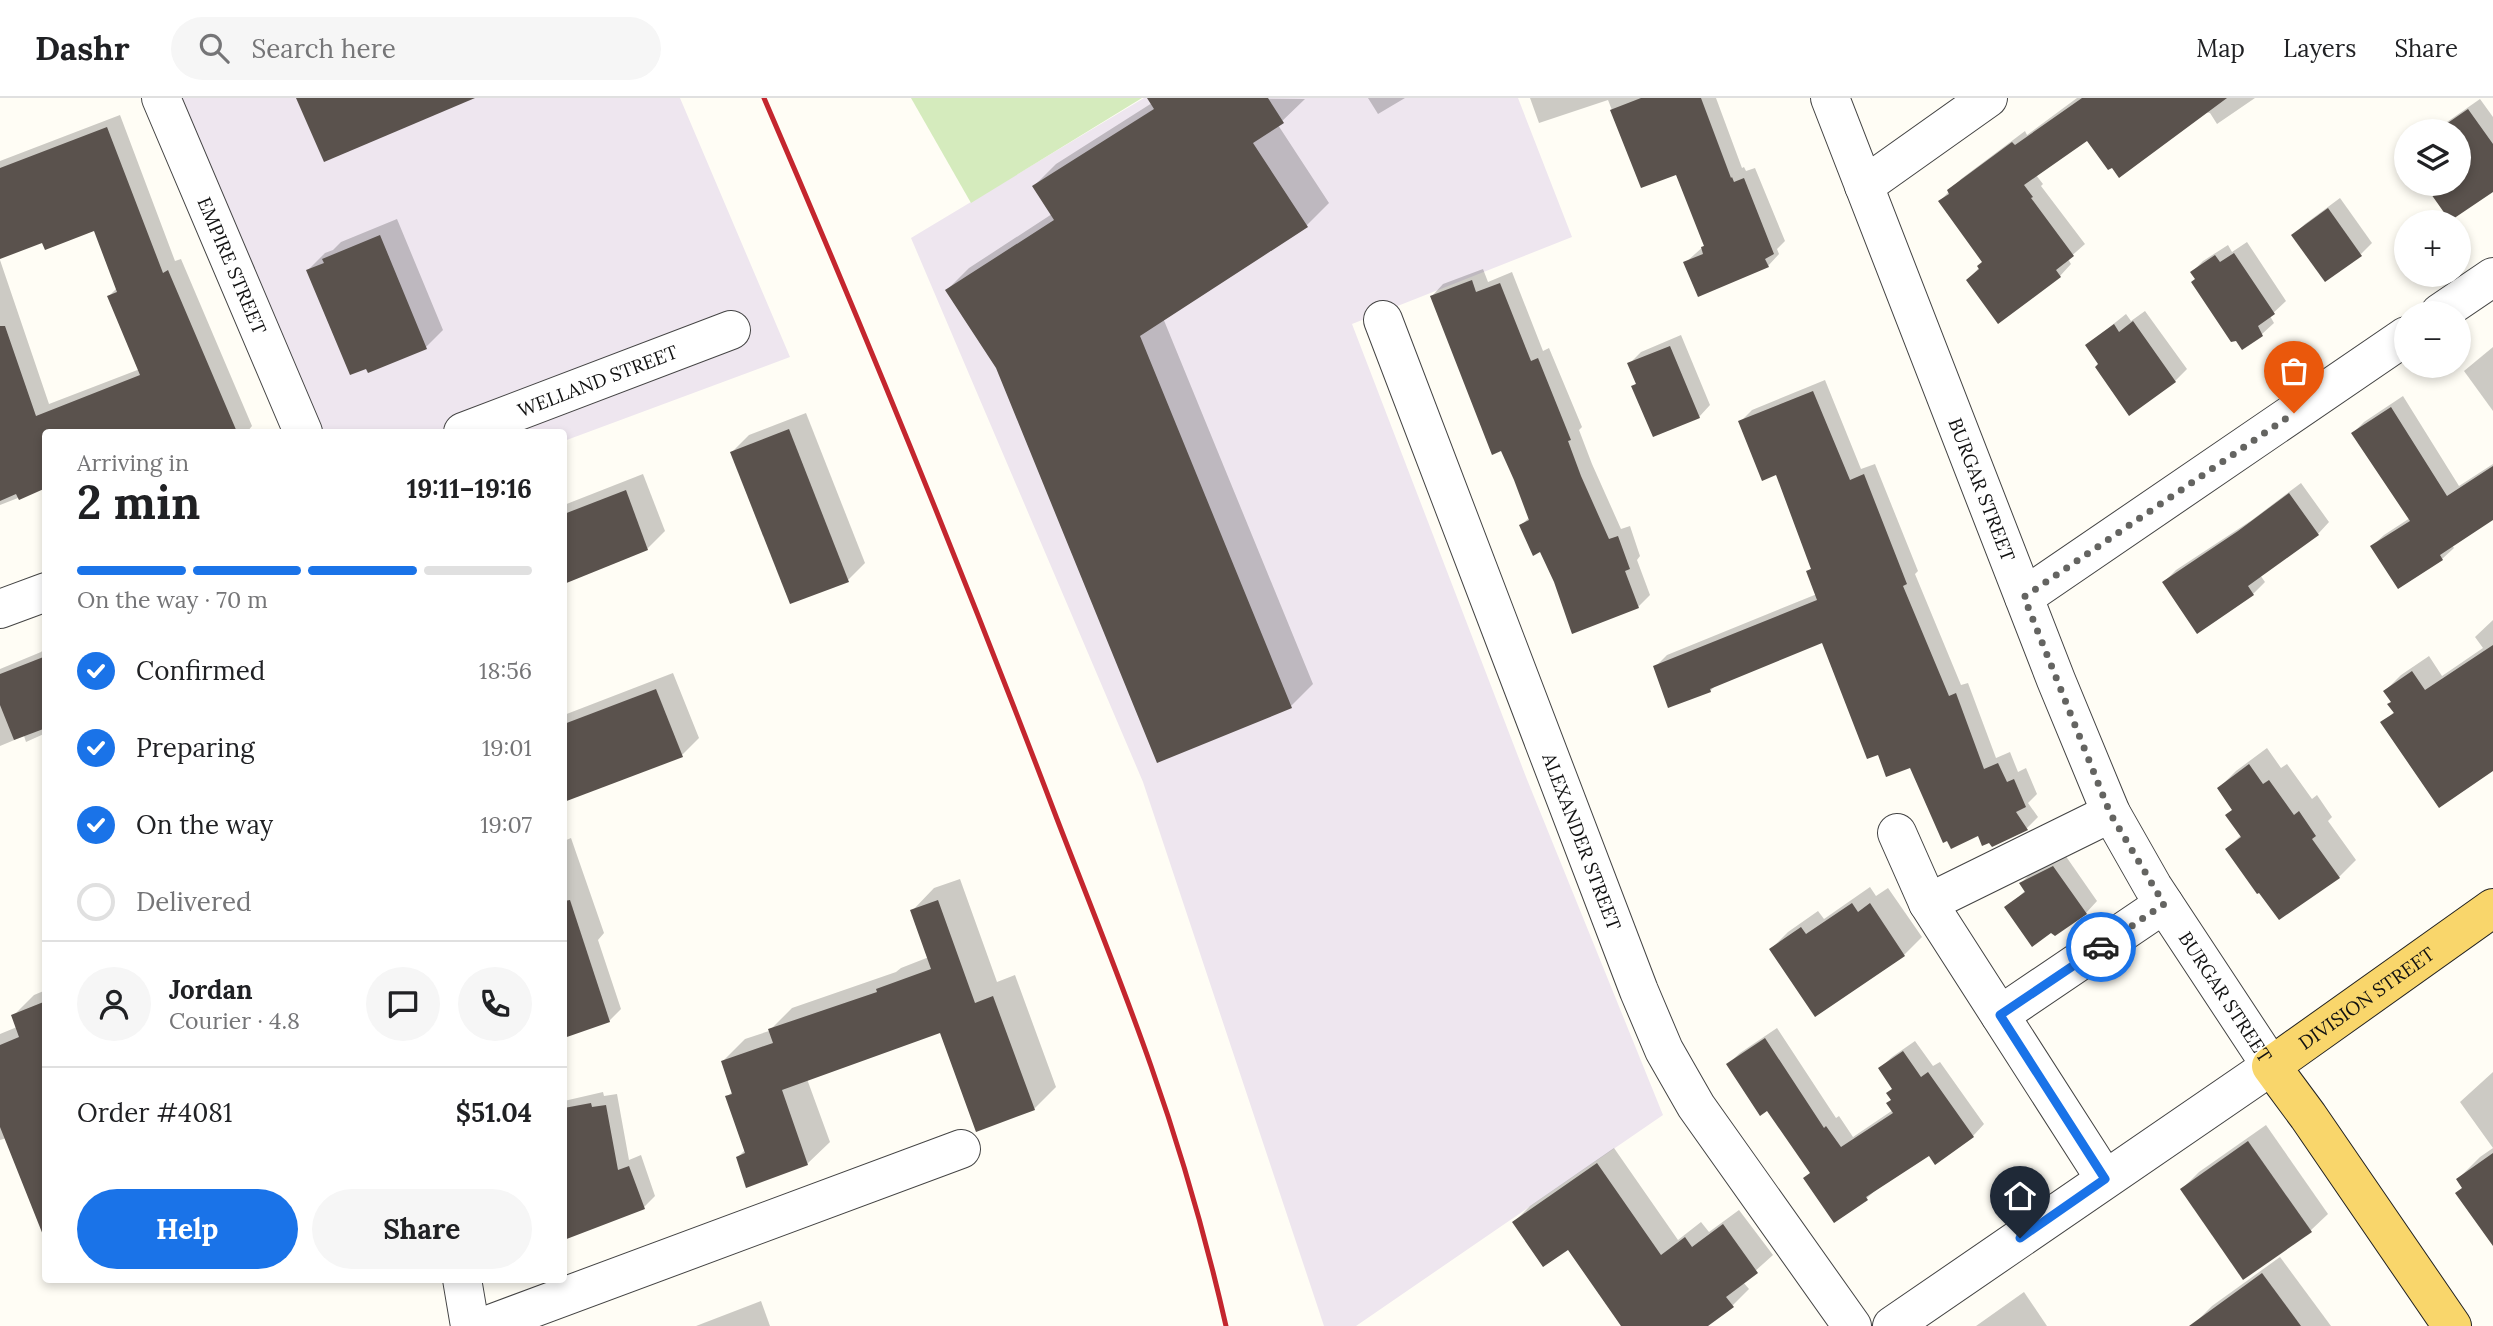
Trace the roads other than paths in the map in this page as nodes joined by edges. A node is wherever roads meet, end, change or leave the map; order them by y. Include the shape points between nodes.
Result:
1 (161, 98) edge
2 (1830, 98) edge
3 (1989, 98) edge
4 (1864, 186) junction
5 (2493, 277) edge
6 (2458, 301) edge
7 (1384, 320) dead end
8 (731, 330) dead end
9 (2394, 344) edge
10 (302, 429) edge
11 (472, 429) edge
12 (42, 593) edge
13 (2024, 597) junction
14 (0, 609) edge
15 (2110, 813) junction
16 (1898, 833) dead end
17 (1928, 903) junction
18 (2164, 904) junction
19 (2493, 908) edge
20 (2000, 1015) junction
21 (2271, 1066) junction
22 (961, 1149) dead end
23 (2105, 1179) junction
24 (463, 1283) edge
25 (470, 1326) edge
26 (485, 1326) edge
27 (1852, 1326) edge
28 (1892, 1326) edge
29 (2452, 1326) edge

1 - 10 street, EMPIRE STREET
2 - 4 street, BURGAR STREET
3 - 4 street
4 - 13 street, BURGAR STREET
5 - 6 street
7 - 27 street, ALEXANDER STREET via 1664,1050 1696,1106
8 - 11 street, WELLAND STREET
9 - 13 street
12 - 14 street
13 - 15 street, BURGAR STREET
15 - 17 street
15 - 18 street, BURGAR STREET
16 - 17 street
17 - 20 street
18 - 20 street
18 - 21 street, BURGAR STREET
19 - 21 main road, DIVISION STREET
20 - 23 street
21 - 23 street, DIVISION STREET
21 - 29 main road, BURGAR STREET
22 - 26 street
23 - 28 street, DIVISION STREET
24 - 25 street

